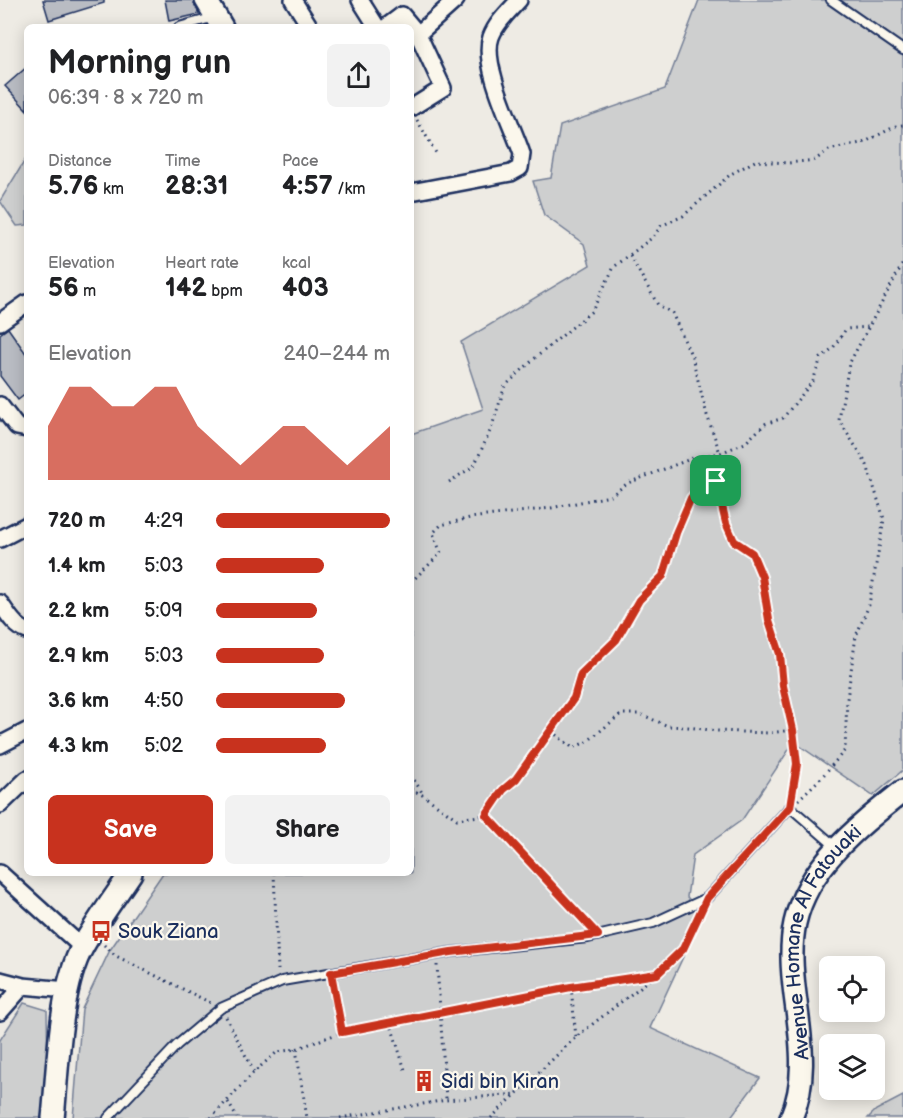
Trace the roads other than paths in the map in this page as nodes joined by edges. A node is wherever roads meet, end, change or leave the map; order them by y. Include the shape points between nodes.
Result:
1 (293, 0) edge
2 (360, 0) edge
3 (456, 0) edge
4 (519, 0) edge
5 (831, 0) edge
6 (214, 14) edge
7 (187, 24) edge
8 (308, 24) edge
9 (375, 24) edge
10 (390, 24) edge
11 (410, 24) edge
12 (414, 29) edge
13 (418, 34) junction
14 (903, 50) edge
15 (414, 114) edge
16 (414, 191) edge
17 (24, 305) edge
18 (0, 322) edge
19 (0, 405) edge
20 (24, 428) edge
21 (24, 527) edge
22 (0, 539) edge
23 (0, 603) edge
24 (24, 630) edge
25 (24, 733) edge
26 (0, 745) edge
27 (24, 782) edge
28 (903, 791) edge
29 (0, 805) edge
30 (837, 848) junction
31 (0, 874) edge
32 (129, 876) edge
33 (87, 940) junction
34 (0, 980) edge
35 (24, 986) junction
36 (67, 990) junction
37 (0, 1012) edge
38 (53, 1118) edge
39 (108, 1118) edge
40 (791, 1118) edge

1 - 8 street
2 - 9 street
3 - 13 street
4 - 16 street via 495,28 490,48 493,74 522,154 520,168
5 - 14 lane
6 - 7 lane
10 - 11 street via 402,15
12 - 13 street
13 - 15 street via 443,88
17 - 18 street
19 - 20 street via 16,427
21 - 22 street
23 - 24 street
25 - 26 street
27 - 29 street
28 - 30 street, Avenue Homane Al Fatouaki
30 - 39 lane via 790,807 707,898 653,923 598,935 437,955 279,983 221,1008 177,1045
30 - 40 street, Avenue Homane Al Fatouaki via 815,877 794,931 793,970 802,1073
31 - 33 street
32 - 33 street
33 - 36 street
34 - 35 street
35 - 36 street
35 - 37 street
36 - 38 street

